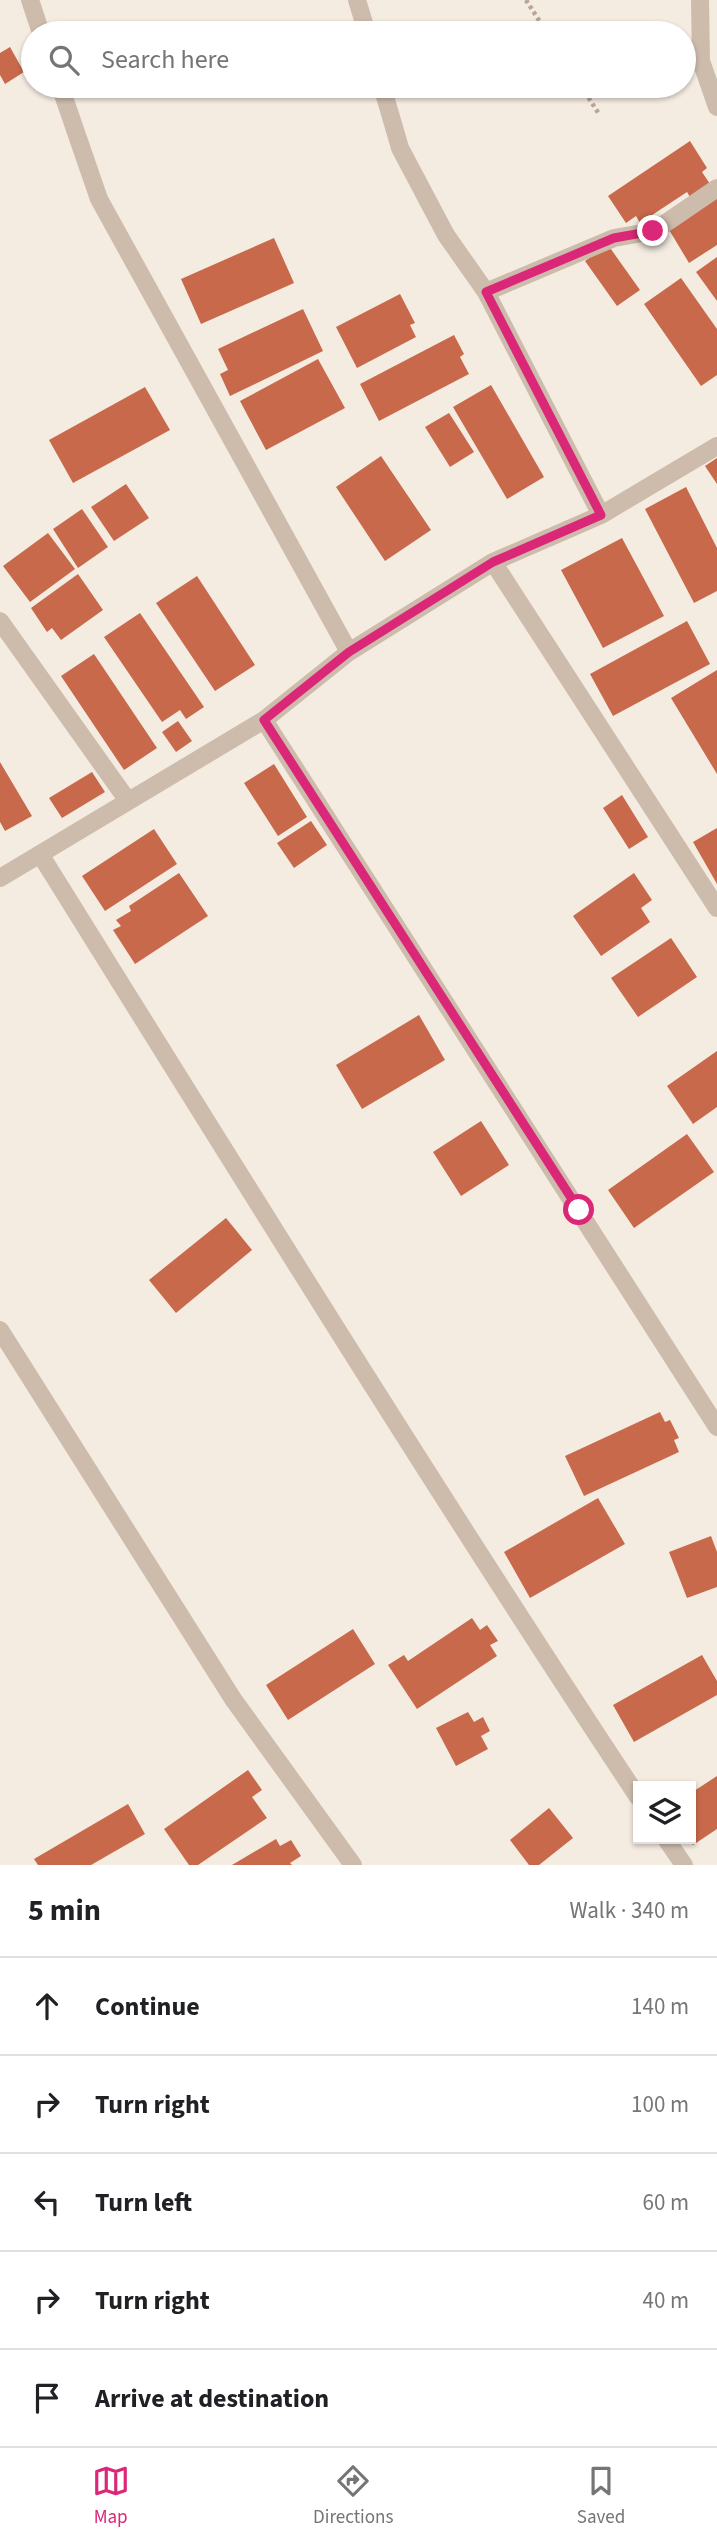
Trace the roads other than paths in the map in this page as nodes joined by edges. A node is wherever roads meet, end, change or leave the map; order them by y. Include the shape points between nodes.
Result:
1 (30, 0) edge
2 (357, 0) edge
3 (700, 0) edge
4 (37, 21) edge
5 (363, 21) edge
6 (64, 98) edge
7 (385, 98) edge
8 (717, 107) edge
9 (717, 188) edge
10 (486, 292) junction
11 (717, 446) edge
12 (601, 515) junction
13 (493, 562) junction
14 (0, 621) edge
15 (349, 652) junction
16 (264, 720) junction
17 (128, 801) junction
18 (40, 854) junction
19 (0, 878) edge
20 (717, 908) edge
21 (0, 1330) edge
22 (717, 1427) edge
23 (633, 1789) edge
24 (669, 1844) edge
25 (353, 1865) edge
26 (684, 1865) edge

1 - 4 street
2 - 5 street
3 - 8 street via 701,61
6 - 15 street via 99,199
7 - 10 street via 400,148 446,235
9 - 10 street via 653,231 614,238
10 - 12 street
11 - 12 street
12 - 13 street
13 - 15 street
13 - 20 street
14 - 17 street
15 - 16 street
16 - 17 street
16 - 22 street
17 - 18 street
18 - 19 street
18 - 23 street via 323,1308
21 - 25 street via 233,1699
24 - 26 street

